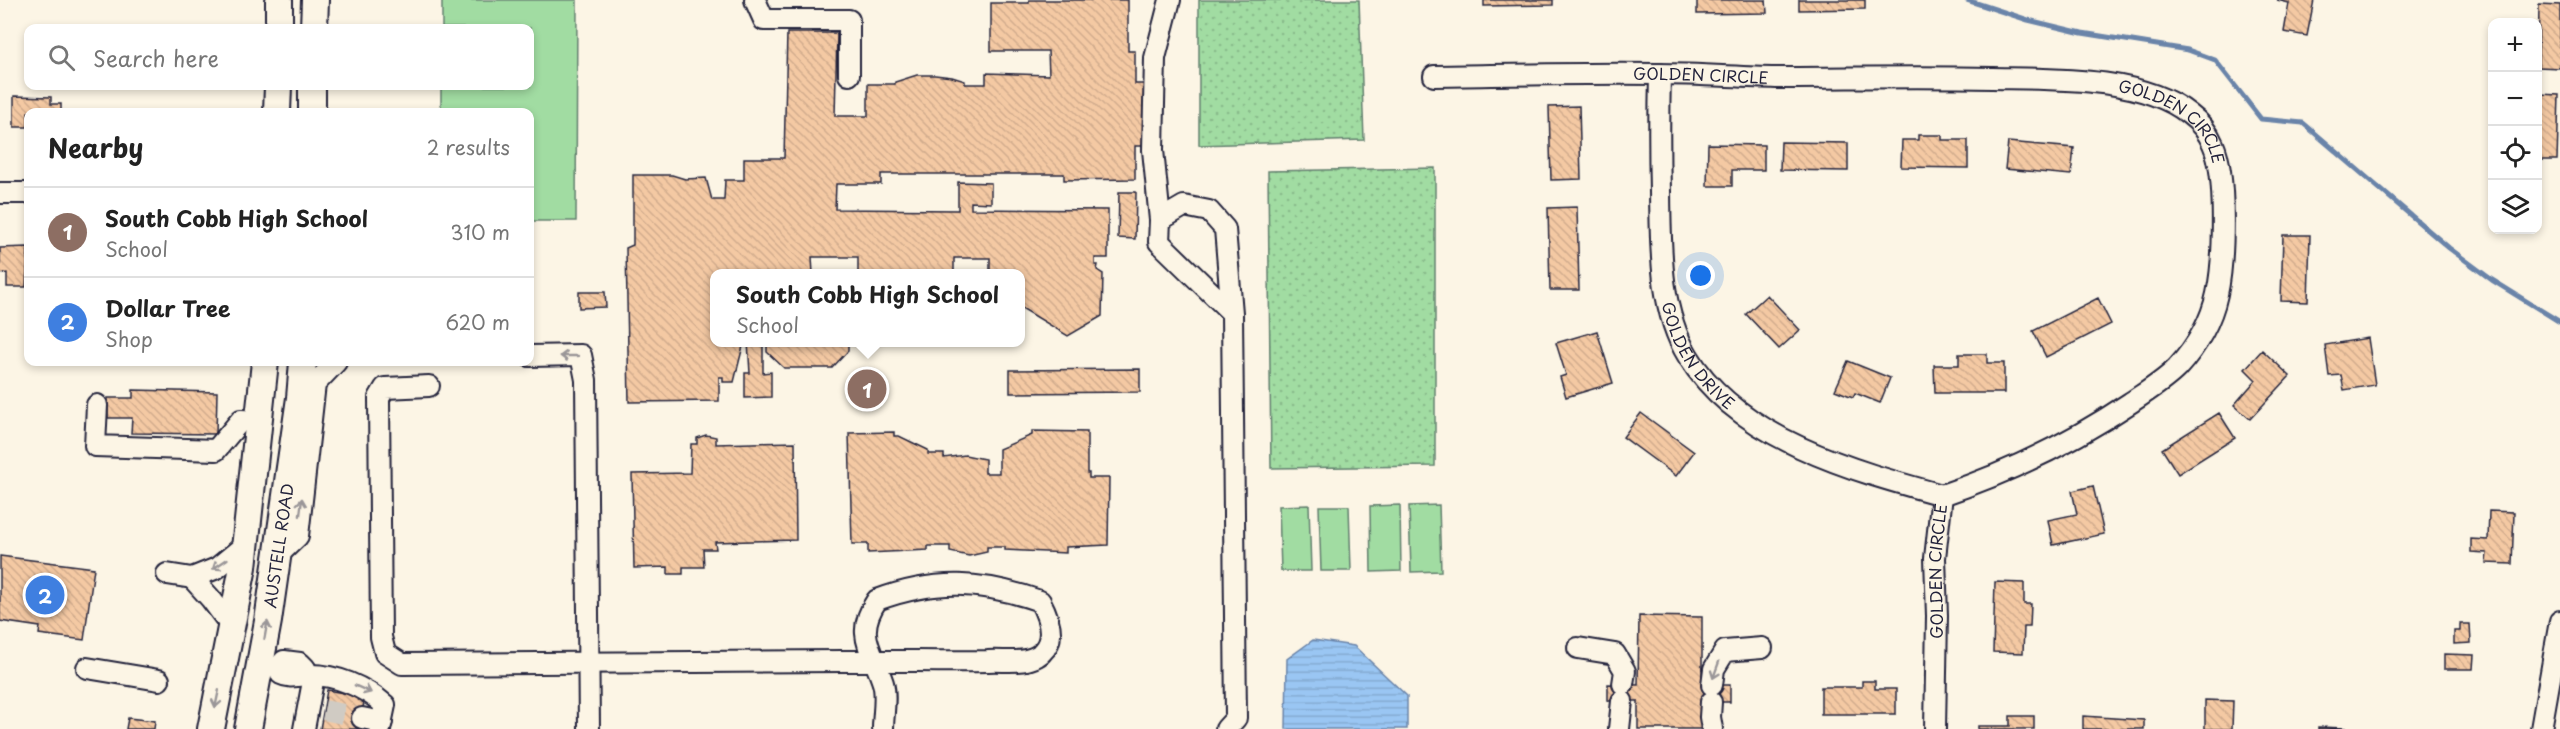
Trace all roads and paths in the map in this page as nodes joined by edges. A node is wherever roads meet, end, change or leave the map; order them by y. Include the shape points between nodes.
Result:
1 (279, 0) edge
2 (315, 0) edge
3 (755, 0) edge
4 (1170, 0) edge
5 (279, 24) edge
6 (314, 24) edge
7 (1660, 74) junction
8 (849, 75) dead end
9 (1434, 76) dead end
10 (278, 90) edge
11 (312, 90) edge
12 (277, 108) edge
13 (312, 108) edge
14 (0, 193) edge
15 (24, 193) edge
16 (1161, 220) junction
17 (1232, 313) junction
18 (534, 356) edge
19 (265, 366) edge
20 (303, 366) edge
21 (332, 366) edge
22 (429, 386) dead end
23 (97, 405) dead end
24 (259, 421) junction
25 (1942, 495) junction
26 (245, 545) junction
27 (277, 556) junction
28 (167, 574) dead end
29 (192, 578) junction
30 (2560, 621) edge
31 (232, 627) junction
32 (1578, 648) dead end
33 (1762, 648) dead end
34 (873, 661) junction
35 (589, 663) junction
36 (270, 665) junction
37 (87, 668) dead end
38 (310, 675) junction
39 (159, 680) dead end
40 (362, 717) tunnel mouth
41 (381, 725) edge
42 (211, 729) edge
43 (248, 729) edge
44 (304, 729) edge
45 (589, 729) edge
46 (883, 729) edge
47 (1226, 729) edge
48 (1619, 729) edge
49 (1712, 729) edge
50 (1935, 729) edge
51 (2541, 729) edge

1 - 5 main road
2 - 6 main road
3 - 8 street via 764,20 849,20
4 - 16 street via 1155,58 1153,150
7 - 9 street, GOLDEN CIRCLE
7 - 25 street, GOLDEN DRIVE via 1661,247 1669,305 1687,355 1702,377 1724,397 1751,419 1804,451
7 - 25 street, GOLDEN CIRCLE via 2064,80 2155,96 2182,108 2204,127 2215,147 2223,220 2218,288 2205,332 2178,367 2106,419 2026,462
10 - 12 main road
11 - 13 main road
14 - 15 street
16 - 17 street via 1159,242
16 - 17 street via 1184,206 1209,211 1225,229
17 - 47 street via 1236,717
35 -> 18 street via 586,380 581,356
19 - 24 main road, AUSTELL ROAD
20 - 27 main road, AUSTELL ROAD
27 -> 21 street via 298,537 315,384
22 - 35 street via 385,388 379,398 381,637 385,653 402,664
23 - 24 street via 95,446 216,450 241,420
24 - 26 main road, AUSTELL ROAD
25 - 50 street, GOLDEN CIRCLE via 1935,558
26 -> 29 street via 217,568
26 - 31 main road, AUSTELL ROAD
36 -> 27 main road, AUSTELL ROAD
28 - 29 street
29 - 31 street
30 - 51 street
31 -> 42 main road, AUSTELL ROAD
32 - 48 street via 1615,654 1625,671
33 -> 49 street via 1725,651 1714,669
34 - 34 street via 1029,660 1042,653 1049,642 1049,617 1040,601 1004,588 954,583 902,591 877,600 866,619 864,637
34 - 35 street
34 - 46 street via 884,685
35 - 45 street
36 - 38 street via 284,661 300,663
36 - 43 main road, AUSTELL ROAD
37 - 39 street
38 -> 41 street via 340,679 373,693 385,705
38 - 44 street via 316,708
40 - 41 street

